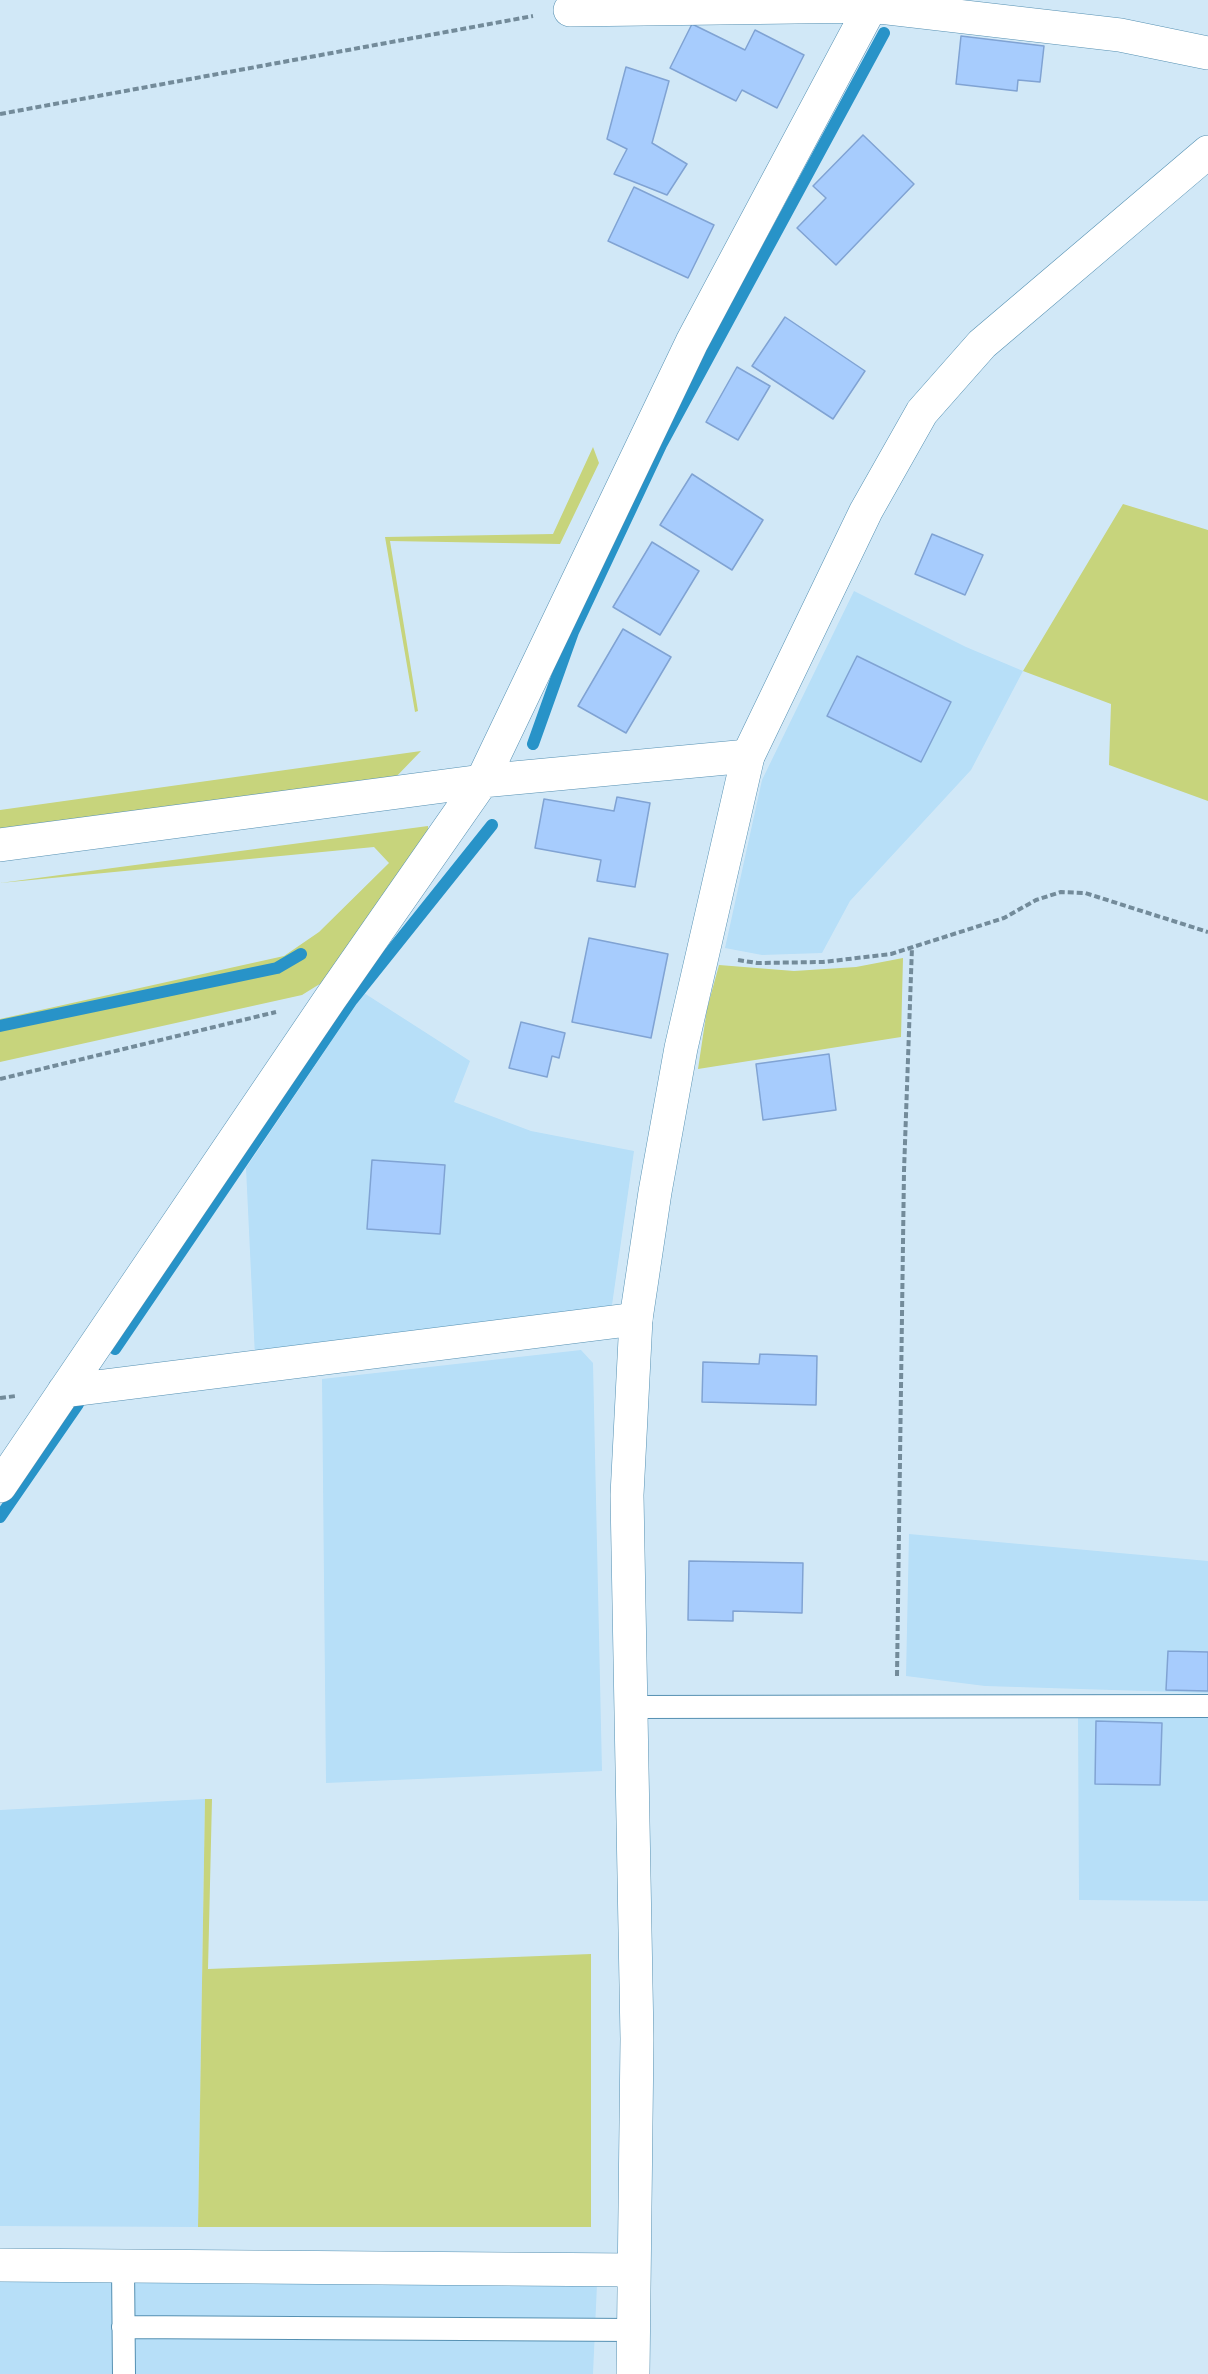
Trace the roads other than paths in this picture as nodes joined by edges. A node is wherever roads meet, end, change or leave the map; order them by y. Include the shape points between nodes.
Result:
1 (871, 3) edge
2 (570, 10) road end
3 (1208, 53) edge
4 (1208, 152) edge
5 (748, 756) junction
6 (482, 781) junction
7 (0, 845) edge
8 (636, 1319) junction
9 (64, 1391) junction
10 (0, 1486) edge
11 (1208, 1706) edge
12 (630, 1707) junction
13 (0, 2265) edge
14 (123, 2267) junction
15 (633, 2270) junction
16 (123, 2327) junction
17 (634, 2330) junction
18 (124, 2374) edge
19 (633, 2374) edge

1 - 2 street
1 - 3 street via 1120,35
1 - 6 street via 692,342
4 - 5 street via 982,344 922,412 866,511
5 - 6 street
5 - 8 street via 681,1048
6 - 7 street
6 - 9 street
8 - 9 street
8 - 12 street via 627,1495
9 - 10 street
11 - 12 lane
12 - 15 street via 637,2039
13 - 14 street
14 - 15 street
14 - 16 lane
15 - 17 street
16 - 17 lane
16 - 18 lane
17 - 19 street

